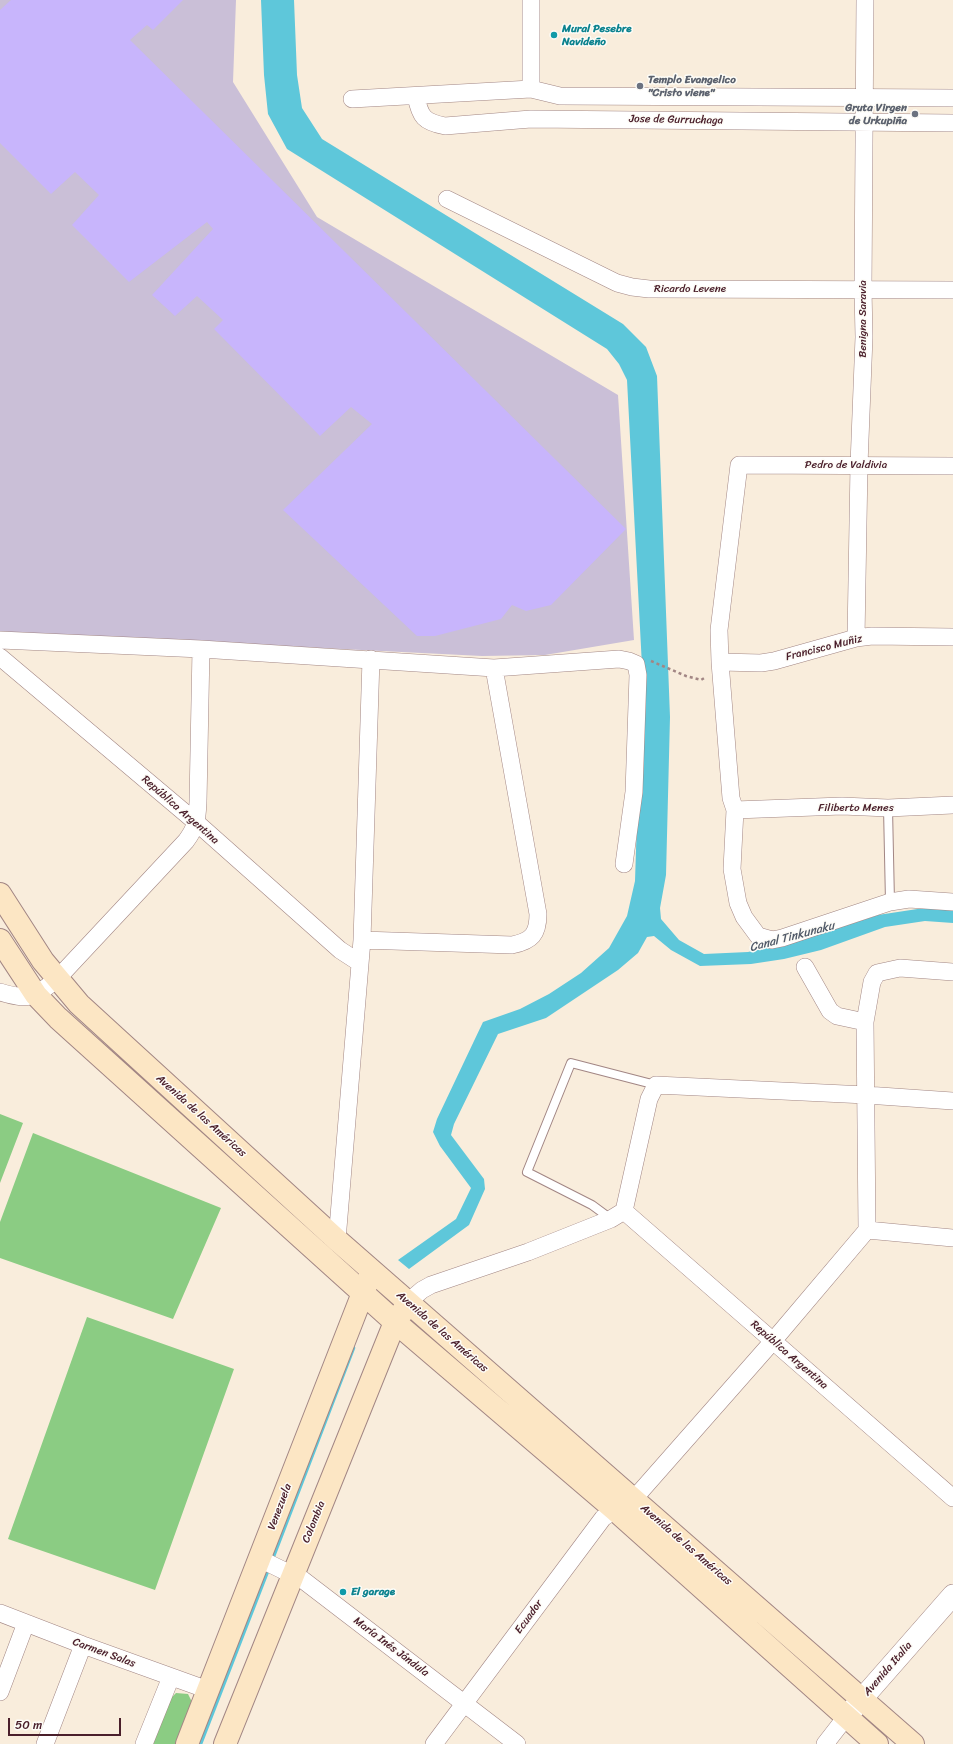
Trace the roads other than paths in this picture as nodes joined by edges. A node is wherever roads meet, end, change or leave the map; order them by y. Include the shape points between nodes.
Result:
1 (531, 0) edge
2 (866, 0) edge
3 (531, 89) junction
4 (416, 96) junction
5 (865, 98) junction
6 (953, 98) edge
7 (352, 99) dead end
8 (865, 121) junction
9 (953, 123) edge
10 (447, 199) dead end
11 (863, 289) junction
12 (953, 290) edge
13 (859, 465) junction
14 (953, 466) edge
15 (953, 637) edge
16 (856, 638) junction
17 (0, 640) edge
18 (201, 649) junction
19 (0, 657) edge
20 (371, 659) junction
21 (720, 666) junction
22 (494, 668) junction
23 (953, 805) edge
24 (888, 808) junction
25 (735, 810) junction
26 (196, 823) junction
27 (624, 864) dead end
28 (0, 894) edge
29 (890, 902) junction
30 (953, 902) edge
31 (0, 940) edge
32 (362, 940) junction
33 (360, 963) junction
34 (805, 967) dead end
35 (953, 972) edge
36 (57, 979) junction
37 (0, 992) edge
38 (36, 995) junction
39 (865, 1022) junction
40 (656, 1085) junction
41 (866, 1095) junction
42 (953, 1100) edge
43 (617, 1215) junction
44 (867, 1230) junction
45 (953, 1238) edge
46 (337, 1240) junction
47 (372, 1270) junction
48 (364, 1294) junction
49 (408, 1302) junction
50 (395, 1322) junction
51 (773, 1341) junction
52 (953, 1498) edge
53 (633, 1499) junction
54 (614, 1510) junction
55 (260, 1559) junction
56 (292, 1574) junction
57 (953, 1594) edge
58 (0, 1613) edge
59 (26, 1623) junction
60 (83, 1645) junction
61 (170, 1677) junction
62 (208, 1690) junction
63 (0, 1692) edge
64 (862, 1699) junction
65 (465, 1704) junction
66 (846, 1717) junction
67 (45, 1744) edge
68 (144, 1744) edge
69 (187, 1744) edge
70 (225, 1744) edge
71 (434, 1744) edge
72 (517, 1744) edge
73 (825, 1744) edge
74 (877, 1744) edge
75 (913, 1744) edge

1 - 3 street
2 - 5 street, Benigna Saravia
3 - 4 street, Jose de Gurruchaga
3 - 5 street, Jose de Gurruchaga via 560,96
4 - 7 street, Jose de Gurruchaga
4 - 8 street, Jose de Gurruchaga via 420,114 426,120 445,126 531,119
5 - 6 street, Jose de Gurruchaga
5 - 8 street, Benigna Saravia
8 - 9 street, Jose de Gurruchaga
8 - 11 street, Benigna Saravia
10 - 11 street, Ricardo Levene via 617,283 632,287
11 - 12 street, Ricardo Levene
11 - 13 street, Benigna Saravia via 864,337
13 - 14 street, Pedro de Valdivia
13 - 16 street, Benigna Saravia
13 - 21 street, Pedro de Valdivia via 739,465 719,630
15 - 16 street, Francisco Muñiz
16 - 21 street, Francisco Muñiz via 774,661
17 - 18 street
18 - 20 street
18 - 26 street
19 - 26 street, República Argentina
20 - 22 street
20 - 32 street
21 - 25 street via 731,798
22 - 27 street via 619,659 636,664 638,675 634,792
22 - 32 street via 538,914 534,935 522,943 512,945
23 - 24 street, Filiberto Menes
24 - 25 street, Filiberto Menes via 842,806
24 - 29 lane
25 - 29 street via 732,850 735,887 744,917 758,936 772,940 782,938
26 - 33 street, República Argentina via 340,950
26 - 36 street via 186,841
28 - 36 main road, Avenida de las Américas
29 - 30 street via 909,899
31 - 38 main road, Avenida de las Américas
32 - 33 street
33 - 46 street
34 - 39 street via 830,1011 837,1016
35 - 39 street via 900,968 877,973 872,982
36 - 38 street
36 - 46 main road, Avenida de las Américas via 78,1004
37 - 38 street via 18,998
38 - 48 main road, Avenida de las Américas via 63,1023
39 - 41 street
40 - 41 street
40 - 43 street via 649,1099
40 - 43 lane via 571,1063 527,1172
41 - 42 street
41 - 44 street
43 - 49 street via 528,1252 431,1285
43 - 51 street, República Argentina
44 - 45 street
44 - 51 street, Ecuador
46 - 47 main road, Avenida de las Américas
47 - 48 main road, Venezuela
47 - 49 main road, Avenida de las Américas
48 - 50 main road, Avenida de las Américas
48 - 55 main road, Venezuela
49 - 50 main road, Colombia
49 - 53 main road, Avenida de las Américas
50 - 54 main road, Avenida de las Américas
50 - 56 main road, Colombia
51 - 52 street, República Argentina
51 - 53 street, Ecuador
53 - 54 street, Ecuador
53 - 64 main road, Avenida de las Américas
54 - 65 street, Ecuador via 603,1518
54 - 66 main road, Avenida de las Américas
55 - 56 street, María Inés Jándula
55 - 62 main road, Venezuela
56 - 65 street, María Inés Jándula
56 - 70 main road, Colombia
57 - 64 street, Avenida Italia
58 - 59 street, Carmen Salas
59 - 60 street, Carmen Salas
59 - 63 street
60 - 61 street, Carmen Salas
60 - 67 street
61 - 62 street, Carmen Salas
61 - 68 street
62 - 69 main road, Venezuela
64 - 66 street, Avenida Italia
64 - 75 main road, Avenida de las Américas
65 - 71 street, Ecuador
65 - 72 street, María Inés Jándula
66 - 73 street, Avenida Italia
66 - 74 main road, Avenida de las Américas

